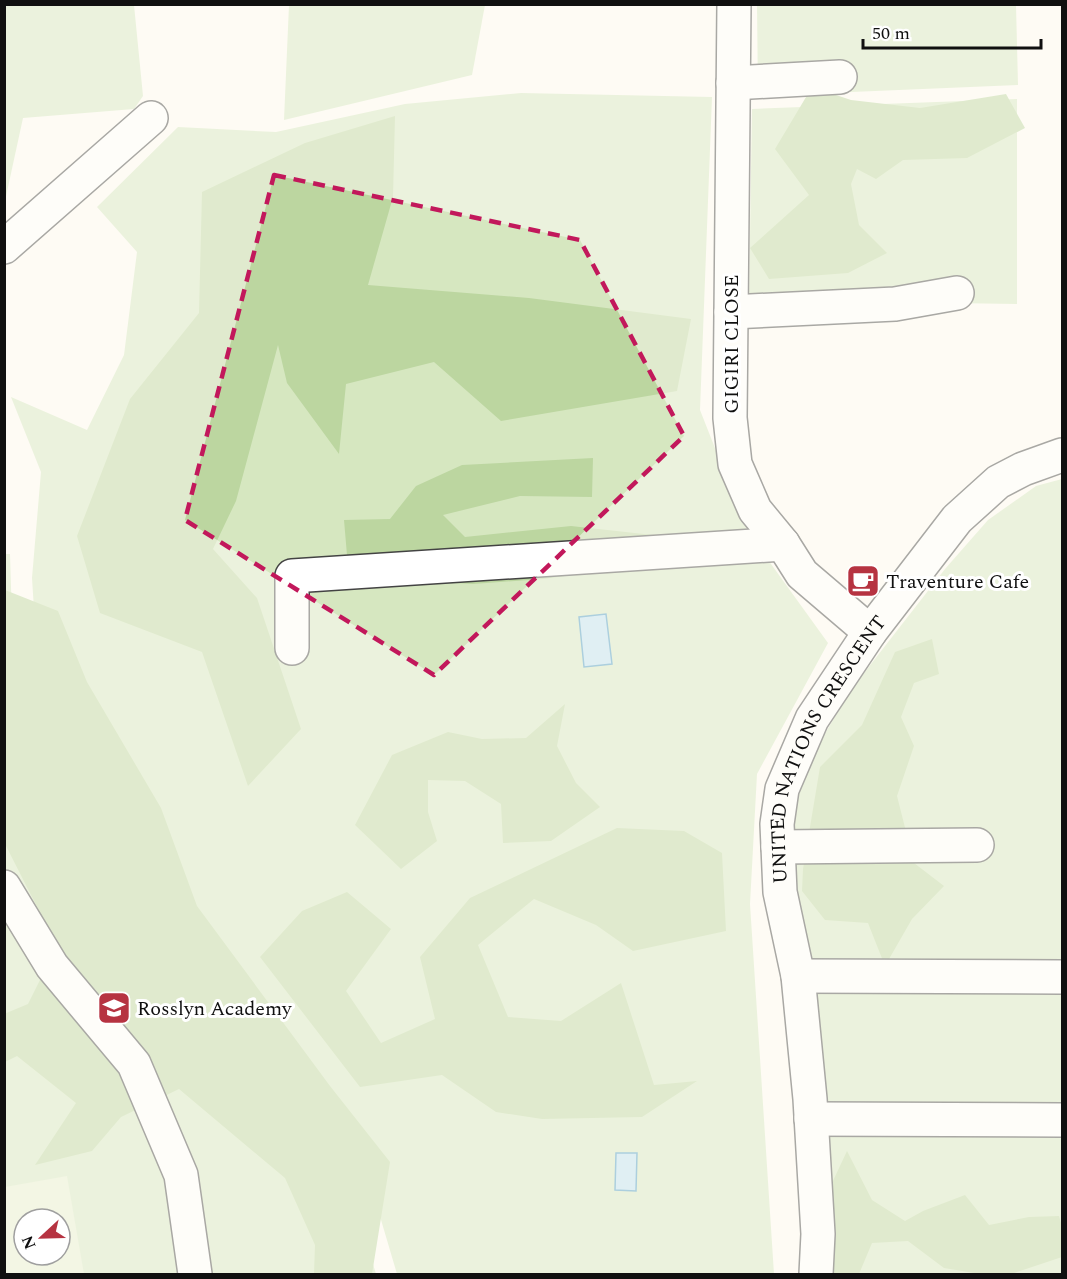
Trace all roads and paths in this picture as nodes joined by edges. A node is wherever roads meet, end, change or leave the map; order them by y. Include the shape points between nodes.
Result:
1 (734, 4) edge
2 (840, 76) dead end
3 (733, 83) junction
4 (151, 118) dead end
5 (4, 247) edge
6 (957, 293) dead end
7 (731, 312) junction
8 (1062, 455) edge
9 (783, 544) junction
10 (870, 632) junction
11 (292, 648) dead end
12 (977, 845) dead end
13 (778, 847) junction
14 (4, 887) edge
15 (798, 976) junction
16 (1062, 977) edge
17 (811, 1119) junction
18 (1062, 1120) edge
19 (195, 1275) edge
20 (816, 1275) edge

1 - 3 street, GIGIRI CLOSE
2 - 3 street
3 - 7 street, GIGIRI CLOSE
4 - 5 street
6 - 7 street via 895,304
7 - 9 street, GIGIRI CLOSE via 730,418 735,464 755,510
8 - 10 street, UNITED NATIONS CRESCENT via 1023,469 975,500
9 - 10 street, GIGIRI CLOSE via 802,574
9 - 11 street via 292,576
10 - 13 street, UNITED NATIONS CRESCENT via 812,719 782,789
12 - 13 street
13 - 15 street, UNITED NATIONS CRESCENT via 780,892
14 - 19 street via 52,966 134,1064 181,1175
15 - 16 street
15 - 17 street, UNITED NATIONS CRESCENT
17 - 18 street
17 - 20 street, UNITED NATIONS CRESCENT via 818,1234

